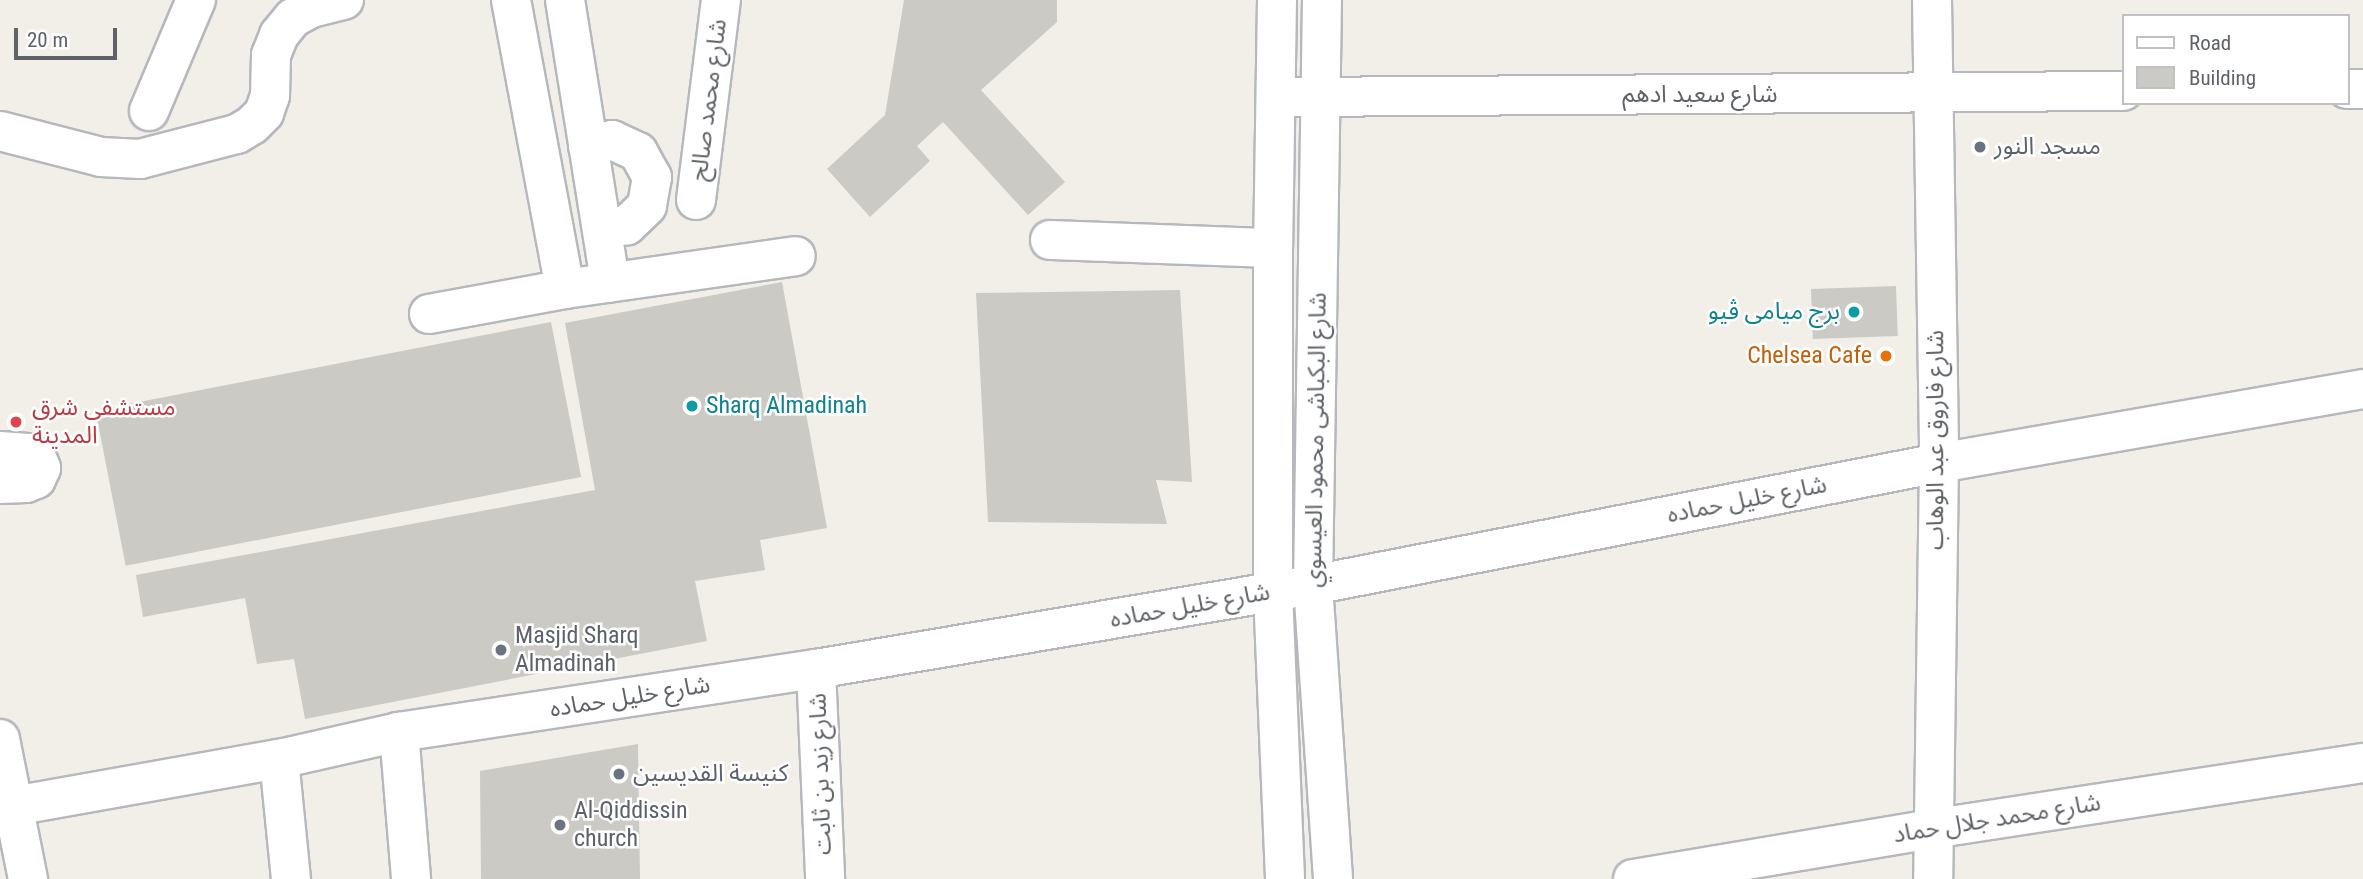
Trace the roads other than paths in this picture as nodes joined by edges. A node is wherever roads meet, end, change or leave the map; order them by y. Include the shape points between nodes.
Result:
1 (195, 0) edge
2 (344, 0) edge
3 (510, 0) edge
4 (565, 0) edge
5 (721, 0) edge
6 (1277, 0) edge
7 (1322, 0) edge
8 (1932, 0) edge
9 (2122, 91) edge
10 (1931, 93) junction
11 (1276, 97) junction
12 (1321, 97) junction
13 (149, 111) dead end
14 (0, 131) edge
15 (589, 146) junction
16 (696, 200) dead end
17 (602, 229) junction
18 (1050, 240) dead end
19 (1273, 248) junction
20 (796, 256) dead end
21 (610, 282) junction
22 (565, 289) junction
23 (429, 314) dead end
24 (2363, 389) edge
25 (0, 452) edge
26 (1939, 463) junction
27 (0, 484) edge
28 (1313, 585) junction
29 (1273, 592) junction
30 (816, 668) junction
31 (399, 732) junction
32 (0, 739) edge
33 (279, 759) junction
34 (2363, 763) edge
35 (5, 808) edge
36 (1931, 829) junction
37 (1711, 872) edge
38 (28, 879) edge
39 (290, 879) edge
40 (411, 879) edge
41 (825, 879) edge
42 (1285, 879) edge
43 (1333, 879) edge
44 (1633, 879) edge
45 (1933, 879) edge

1 - 13 street
2 - 14 street via 293,18 279,35 271,55 270,96 264,113 237,134 140,159 101,157
3 - 22 street
4 - 15 street
5 - 16 street, شارع محمد صالح
6 - 11 street, شارع البكباشى محمود العيسوي
7 - 12 street, شارع البكباشى محمود العيسوي
8 - 10 street, شارع فاروق عبد الوهاب
9 - 10 street, شارع سعيد ادهم
10 - 12 street, شارع سعيد ادهم
10 - 26 street, شارع فاروق عبد الوهاب
11 - 12 street, شارع سعيد ادهم
11 - 19 street, شارع البكباشى محمود العيسوي
12 - 28 street, شارع البكباشى محمود العيسوي
15 - 17 street
15 - 17 street via 612,141 638,152 652,177 648,206 627,225
17 - 21 street
18 - 19 street
19 - 29 street, شارع البكباشى محمود العيسوي
20 - 21 street
21 - 22 street
22 - 23 street
24 - 26 street, شارع خليل حماده
25 - 27 street via 28,453 37,458 41,468 36,479 26,483
26 - 28 street, شارع خليل حماده
26 - 36 street, شارع فاروق عبد الوهاب
28 - 29 street, شارع خليل حماده
28 - 43 street, شارع البكباشى محمود العيسوي
29 - 30 street, شارع خليل حماده
29 - 42 street, شارع البكباشى محمود العيسوي
30 - 31 street, شارع خليل حماده
30 - 41 street, شارع زيد بن ثابت
31 - 33 street, شارع خليل حماده
31 - 40 street
32 - 35 street
33 - 35 street, شارع خليل حماده
33 - 39 street
34 - 36 street, شارع محمد جلال حماد
35 - 38 street
36 - 37 street, شارع محمد جلال حماد
36 - 45 street, شارع فاروق عبد الوهاب
37 - 44 street, شارع محمد جلال حماد

